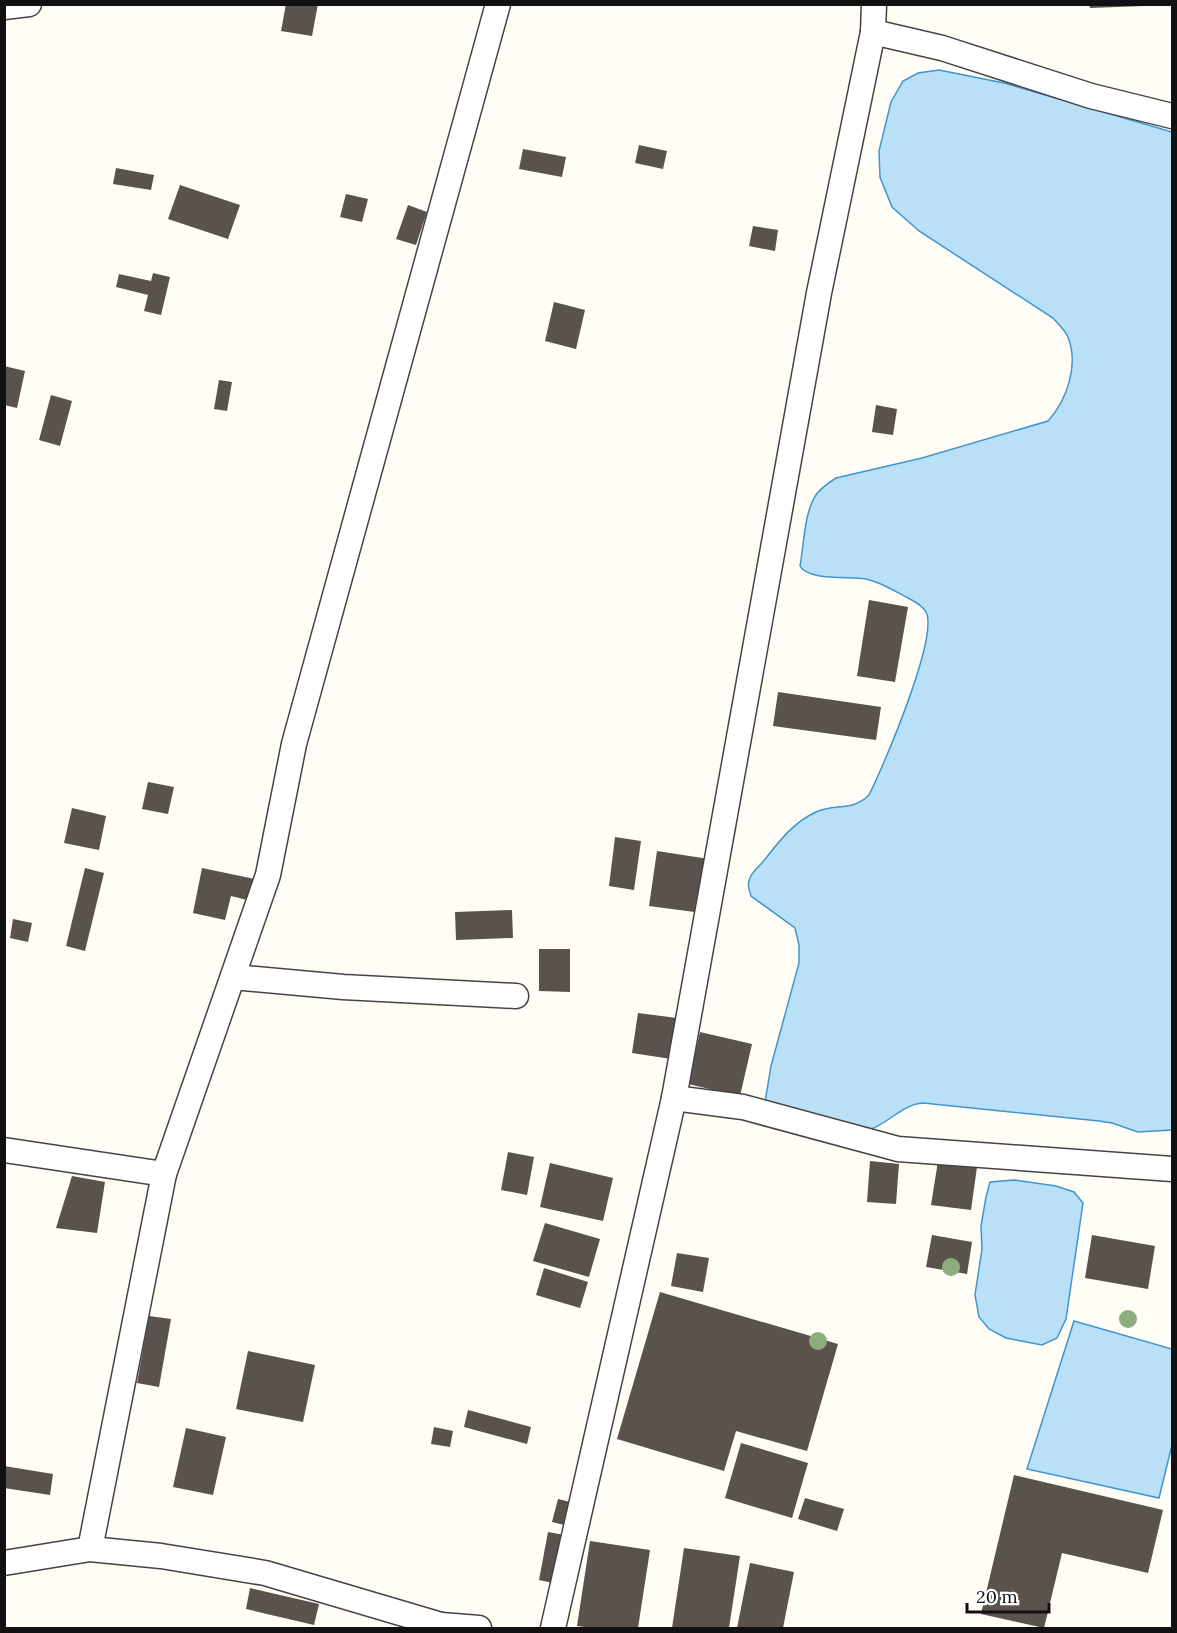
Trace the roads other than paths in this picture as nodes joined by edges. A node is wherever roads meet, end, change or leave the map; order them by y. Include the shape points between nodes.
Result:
1 (29, 4) edge
2 (498, 4) edge
3 (874, 4) edge
4 (4, 7) edge
5 (873, 32) junction
6 (1173, 116) edge
7 (233, 977) junction
8 (516, 996) dead end
9 (674, 1098) junction
10 (4, 1150) edge
11 (1173, 1169) edge
12 (164, 1174) junction
13 (90, 1549) junction
14 (4, 1563) edge
15 (441, 1627) edge
16 (478, 1629) edge
17 (553, 1629) edge

1 - 4 street
2 - 7 street via 294,744 267,875
3 - 5 street
5 - 6 street via 942,48 1080,93
5 - 9 street via 819,293
7 - 8 street
7 - 12 street
9 - 11 street via 743,1107 898,1149
9 - 17 street
10 - 12 street
12 - 13 street
13 - 14 street
13 - 15 street via 266,1573
15 - 16 street

